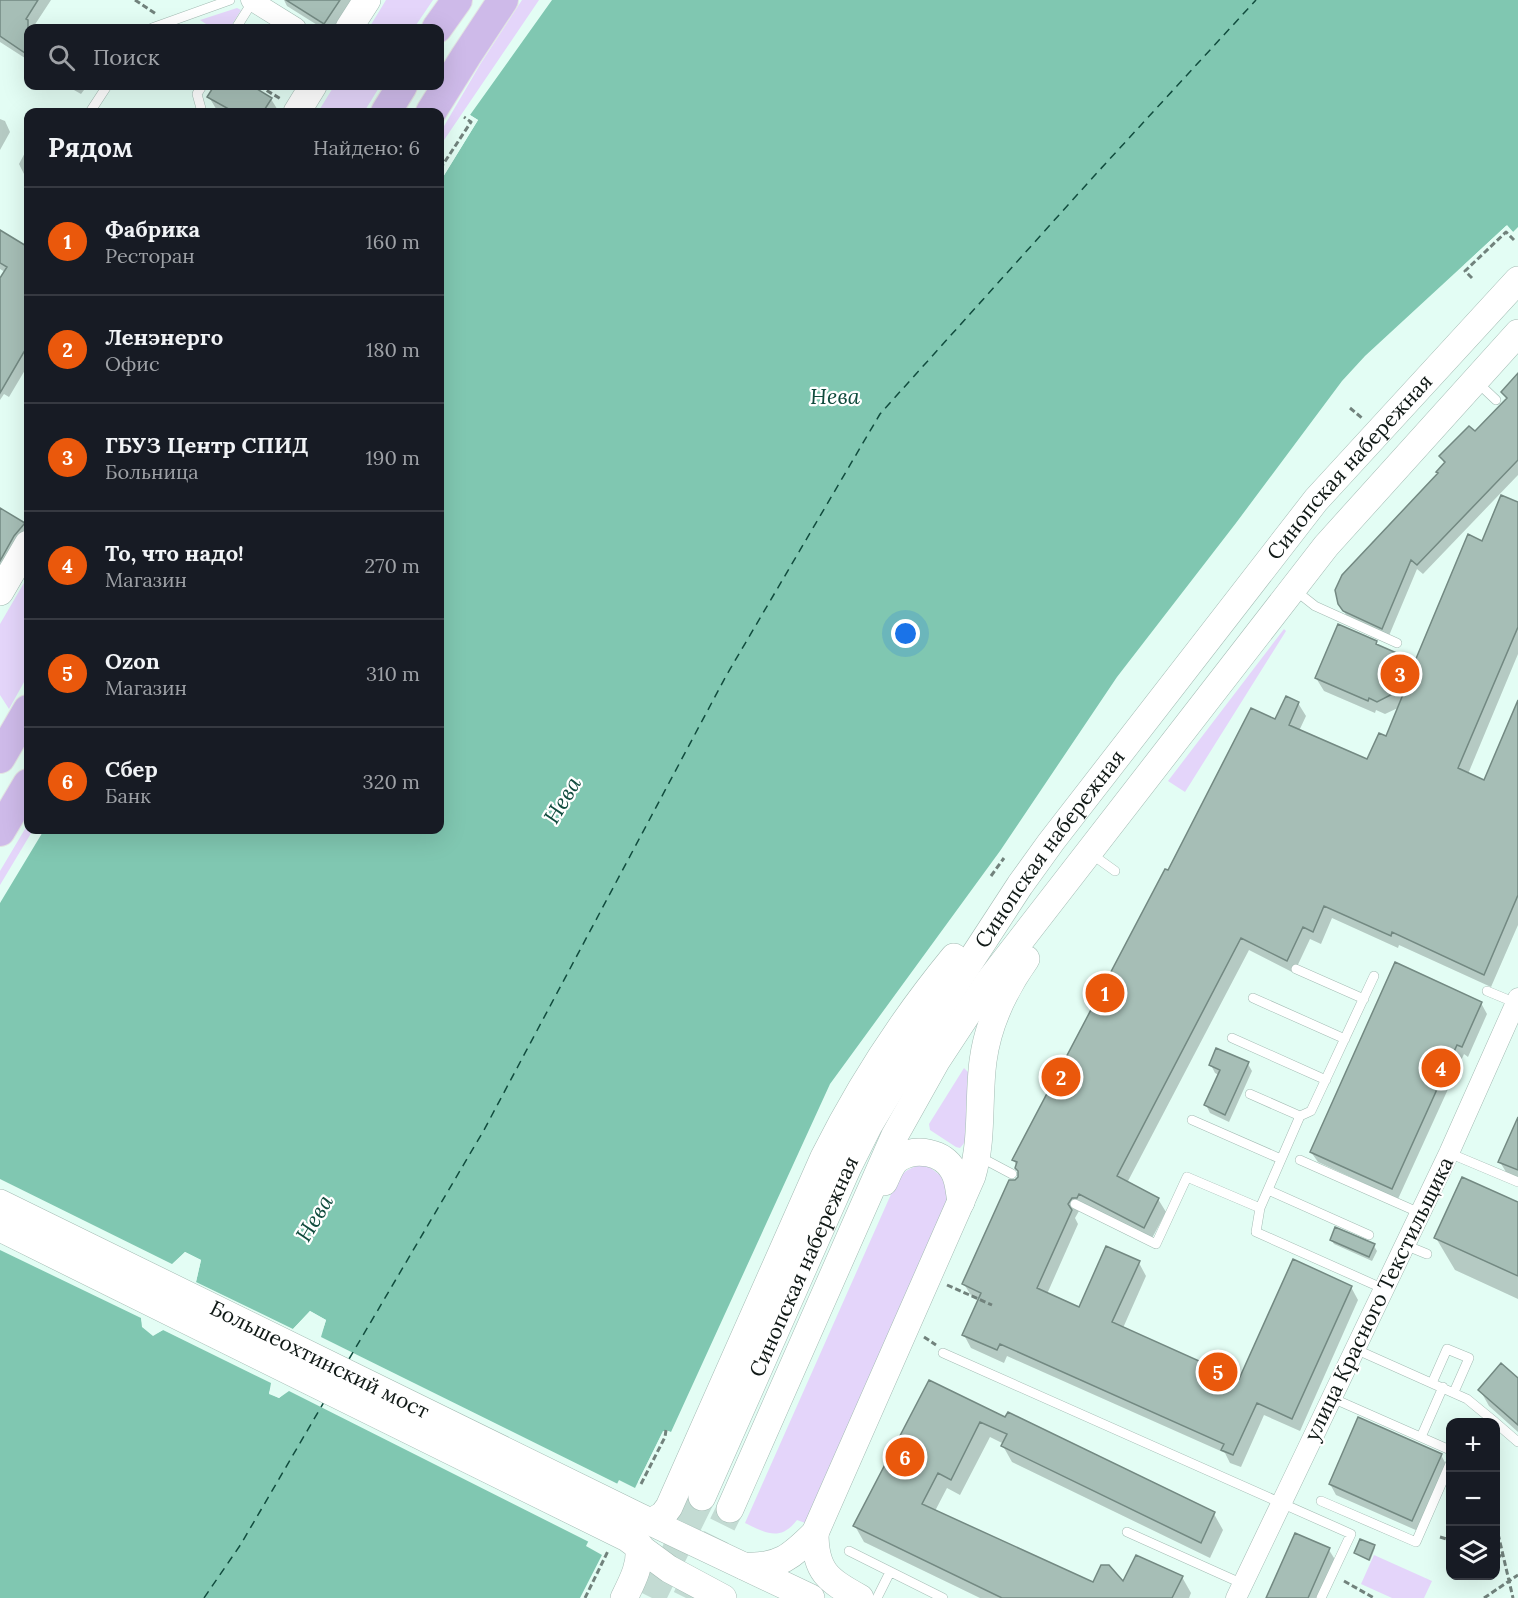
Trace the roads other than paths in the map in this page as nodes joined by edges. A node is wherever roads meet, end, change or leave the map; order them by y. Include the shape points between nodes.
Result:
1 (230, 0) edge
2 (252, 0) edge
3 (367, 0) edge
4 (457, 0) edge
5 (503, 0) edge
6 (164, 24) edge
7 (238, 24) edge
8 (290, 24) edge
9 (352, 24) edge
10 (440, 24) edge
11 (104, 90) edge
12 (200, 90) edge
13 (308, 90) edge
14 (400, 90) edge
15 (290, 106) edge
16 (93, 108) edge
17 (201, 108) edge
18 (388, 108) edge
19 (434, 108) edge
20 (1518, 280) edge
21 (1518, 333) edge
22 (1474, 380) junction
23 (1496, 400) dead end
24 (24, 551) edge
25 (1293, 588) junction
26 (0, 592) edge
27 (1398, 643) dead end
28 (24, 717) edge
29 (0, 739) edge
30 (0, 757) edge
31 (24, 791) edge
32 (0, 831) edge
33 (1089, 853) junction
34 (1115, 871) dead end
35 (1060, 890) junction
36 (994, 924) junction
37 (1296, 969) dead end
38 (1374, 976) dead end
39 (1487, 991) dead end
40 (1253, 998) dead end
41 (1364, 999) junction
42 (1515, 1011) edge
43 (1232, 1038) dead end
44 (1345, 1039) junction
45 (1326, 1080) junction
46 (1250, 1094) dead end
47 (1300, 1116) junction
48 (1192, 1120) dead end
49 (1449, 1153) junction
50 (978, 1156) junction
51 (1281, 1159) junction
52 (1300, 1160) dead end
53 (1012, 1174) dead end
54 (1518, 1182) edge
55 (1268, 1190) junction
56 (961, 1202) junction
57 (0, 1203) edge
58 (1075, 1204) dead end
59 (1260, 1208) junction
60 (1420, 1213) junction
61 (857, 1225) junction
62 (0, 1228) edge
63 (1369, 1235) dead end
64 (1405, 1245) junction
65 (1427, 1254) dead end
66 (1384, 1289) junction
67 (1355, 1349) junction
68 (943, 1353) dead end
69 (1432, 1383) junction
70 (1443, 1387) junction
71 (1454, 1392) junction
72 (1331, 1398) junction
73 (1489, 1418) edge
74 (1500, 1427) edge
75 (1421, 1437) junction
76 (1518, 1442) edge
77 (1446, 1448) edge
78 (1447, 1472) edge
79 (702, 1497) tunnel mouth
80 (1322, 1501) dead end
81 (1281, 1503) junction
82 (730, 1509) tunnel mouth
83 (1358, 1517) junction
84 (1127, 1532) dead end
85 (633, 1533) junction
86 (815, 1533) junction
87 (1351, 1534) junction
88 (849, 1551) dead end
89 (744, 1566) junction
90 (890, 1572) junction
91 (1240, 1591) edge
92 (716, 1596) edge
93 (624, 1598) edge
94 (811, 1598) edge
95 (860, 1598) edge
96 (877, 1598) edge
97 (943, 1598) edge
98 (1321, 1598) edge

1 - 6 lane
2 - 7 lane
2 - 8 street
3 - 9 main road
4 - 10 main road
5 - 19 main road
11 - 16 lane
12 - 17 lane
13 - 15 main road
14 - 18 main road
20 - 36 main road, Синопская набережная via 1316,500 1051,842
21 - 22 main road, Синопская набережная
22 - 23 lane
22 - 25 main road, Синопская набережная
24 - 26 main road
25 - 27 lane via 1315,606
25 - 33 main road, Синопская набережная
28 - 30 main road
29 - 30 main road
31 - 32 main road
33 - 34 lane
33 - 35 main road, Синопская набережная
35 - 50 main road via 1051,924 1008,984 987,1038
35 - 61 main road, Синопская набережная via 988,981 937,1060 895,1135
36 - 79 main road, Синопская набережная via 869,1125
36 - 85 main road via 967,941 939,975 902,1024 847,1112 669,1507
37 - 41 lane
38 - 41 lane
39 - 42 lane
40 - 44 lane
41 - 44 lane
42 - 49 street, улица Красного Текстильщика
43 - 45 lane
44 - 45 lane
45 - 47 lane via 1311,1111
46 - 47 lane
47 - 51 lane
48 - 51 lane
49 - 54 lane
49 - 60 street, улица Красного Текстильщика
50 - 53 lane
50 - 56 main road
51 - 55 lane
52 - 60 lane
55 - 59 lane
55 - 63 lane
56 - 61 main road via 953,1169 928,1152 914,1152 898,1158 873,1208
56 - 86 main road
57 - 85 main road, Большеохтинский мост
58 - 59 lane via 1156,1244 1187,1176
59 - 66 lane via 1256,1232
60 - 64 street, улица Красного Текстильщика
61 - 82 main road, Синопская набережная
62 - 85 main road, Большеохтинский мост
64 - 65 lane
64 - 66 street, улица Красного Текстильщика
66 - 67 street, улица Красного Текстильщика
67 - 69 lane
67 - 72 street, улица Красного Текстильщика
68 - 81 lane
69 - 70 lane
69 - 71 lane via 1447,1349 1469,1358
70 - 71 lane
70 - 75 lane
71 - 73 lane
72 - 75 lane
72 - 81 street, улица Красного Текстильщика
74 - 76 lane
75 - 77 lane
78 - 83 lane via 1416,1542
80 - 83 lane
81 - 87 lane
81 - 91 street, улица Красного Текстильщика
83 - 87 lane
84 - 91 lane
85 - 89 main road
85 - 92 main road via 669,1569
85 - 93 main road via 640,1556
86 - 89 main road via 784,1560
86 - 95 main road via 815,1553 823,1570
87 - 98 lane
88 - 90 lane
89 - 94 main road
90 - 96 lane
90 - 97 lane

